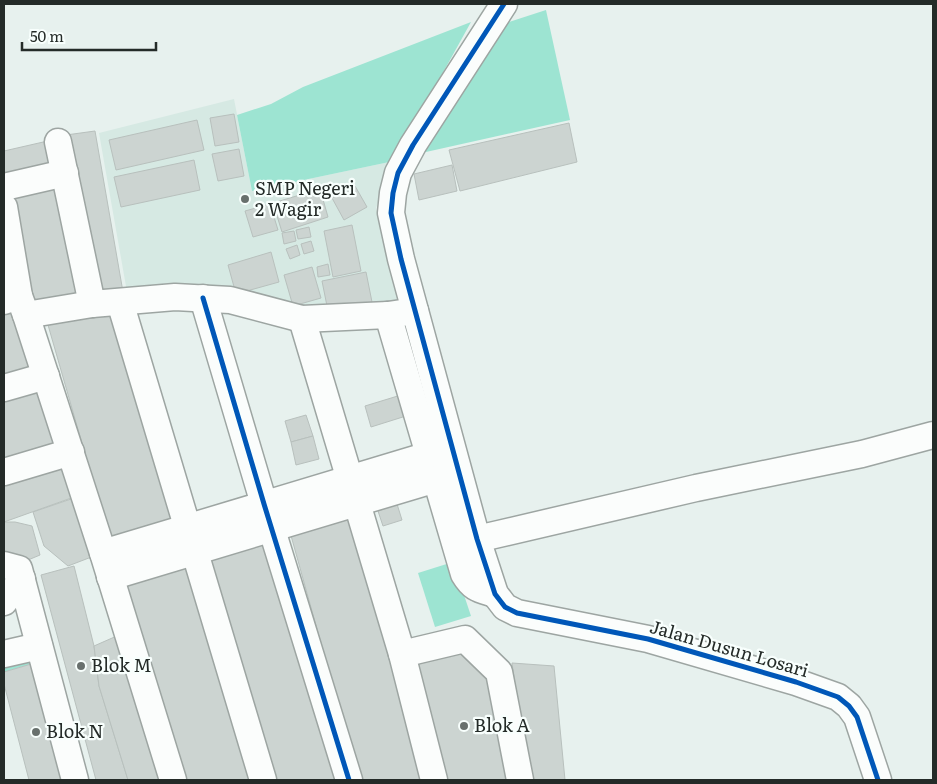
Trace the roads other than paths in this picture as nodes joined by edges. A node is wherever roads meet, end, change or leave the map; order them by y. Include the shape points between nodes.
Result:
1 (504, 4) edge
2 (58, 142) dead end
3 (66, 173) junction
4 (4, 187) edge
5 (4, 207) edge
6 (203, 298) junction
7 (120, 302) junction
8 (16, 304) edge
9 (92, 304) junction
10 (416, 311) junction
11 (388, 315) junction
12 (302, 319) junction
13 (46, 376) junction
14 (4, 388) edge
15 (933, 435) edge
16 (70, 452) junction
17 (432, 467) junction
18 (4, 472) edge
19 (349, 478) junction
20 (356, 502) junction
21 (267, 516) junction
22 (191, 539) junction
23 (477, 539) junction
24 (107, 564) junction
25 (13, 572) edge
26 (495, 594) junction
27 (4, 602) edge
28 (39, 646) junction
29 (4, 654) edge
30 (402, 654) junction
31 (75, 780) edge
32 (88, 780) edge
33 (174, 780) edge
34 (263, 780) edge
35 (349, 780) edge
36 (434, 780) edge
37 (520, 780) edge
38 (878, 780) edge

1 - 10 street, Jalan Dusun Losari via 412,145 394,186 392,220
2 - 3 street
3 - 4 street
3 - 9 street
5 - 8 street
6 - 7 street
6 - 12 street via 230,300
6 - 21 street
7 - 9 street
7 - 22 street
8 - 9 street
8 - 13 street
10 - 11 street
10 - 23 street, Jalan Dusun Losari
11 - 12 street
11 - 17 street
12 - 19 street
13 - 14 street
13 - 16 street
15 - 23 street via 862,454 696,488
16 - 18 street
16 - 24 street
17 - 19 street
17 - 20 street
17 - 26 street via 464,574 475,588
19 - 20 street
19 - 21 street
20 - 21 street
20 - 30 street
21 - 22 street
21 - 35 street
22 - 24 street
22 - 34 street
23 - 26 street, Jalan Dusun Losari
24 - 33 street
25 - 27 street
25 - 28 street
25 - 32 street via 40,587
26 - 38 street, Jalan Dusun Losari via 505,607 517,613 648,639 838,697 857,717
28 - 29 street
28 - 31 street
30 - 36 street
30 - 37 street via 466,639 499,672

